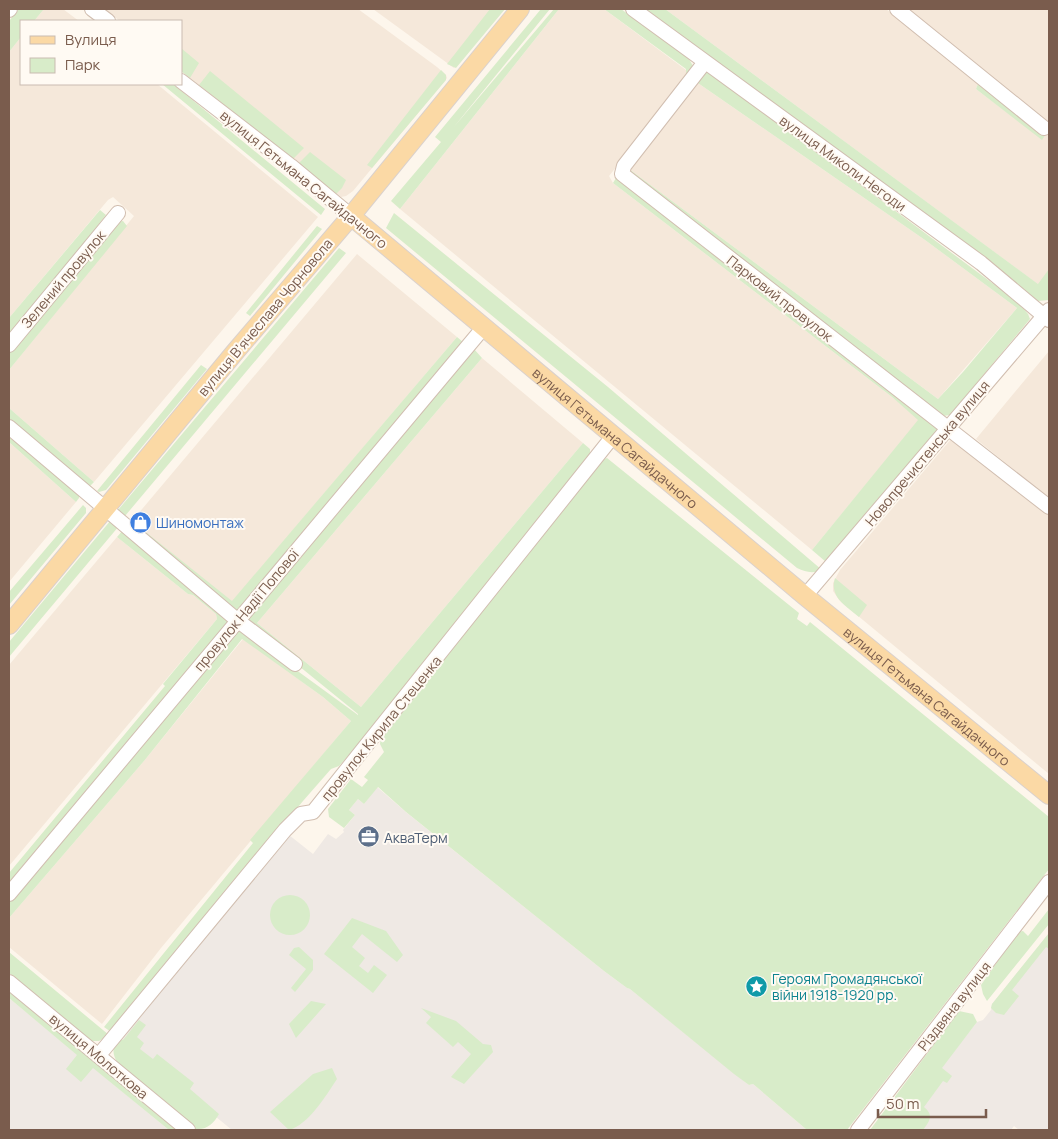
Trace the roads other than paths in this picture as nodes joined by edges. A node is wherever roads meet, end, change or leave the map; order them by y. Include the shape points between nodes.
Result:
1 (92, 9) edge
2 (520, 9) edge
3 (633, 9) edge
4 (897, 9) edge
5 (107, 20) edge
6 (705, 62) junction
7 (182, 82) edge
8 (1044, 128) dead end
9 (118, 213) dead end
10 (351, 216) junction
11 (1047, 315) edge
12 (484, 327) junction
13 (9, 345) edge
14 (9, 427) edge
15 (948, 428) junction
16 (614, 435) junction
17 (1049, 507) edge
18 (105, 509) junction
19 (805, 596) junction
20 (237, 620) junction
21 (9, 625) edge
22 (295, 664) dead end
23 (1049, 794) edge
24 (1049, 882) edge
25 (9, 894) edge
26 (9, 982) edge
27 (99, 1055) junction
28 (188, 1130) edge
29 (858, 1130) edge

1 - 5 street
2 - 10 main road, вулиця Вʼячеслава Чорновола
3 - 6 street, вулиця Миколи Негоди
4 - 8 street
6 - 11 street, вулиця Миколи Негоди via 981,263
6 - 15 street, Парковий провулок via 624,166 622,174
7 - 10 street, вулиця Гетьмана Сагайдачного
9 - 13 street, Зелений провулок
10 - 12 main road, вулиця Гетьмана Сагайдачного
10 - 18 main road, вулиця Вʼячеслава Чорновола
11 - 15 street, Новопречистенська вулиця
12 - 16 main road, вулиця Гетьмана Сагайдачного
12 - 20 street, провулок Надії Попової
14 - 18 street
15 - 17 street, Парковий провулок
15 - 19 street, Новопречистенська вулиця
16 - 19 main road, вулиця Гетьмана Сагайдачного
16 - 27 street, провулок Кирила Стеценка via 313,812 300,814 285,830
18 - 20 street
18 - 21 main road, вулиця Вʼячеслава Чорновола
19 - 23 main road, вулиця Гетьмана Сагайдачного
20 - 22 street
20 - 25 street, провулок Надії Попової
24 - 29 street, Різдвяна вулиця
26 - 27 street, вулиця Молоткова
27 - 28 street, вулиця Молоткова

